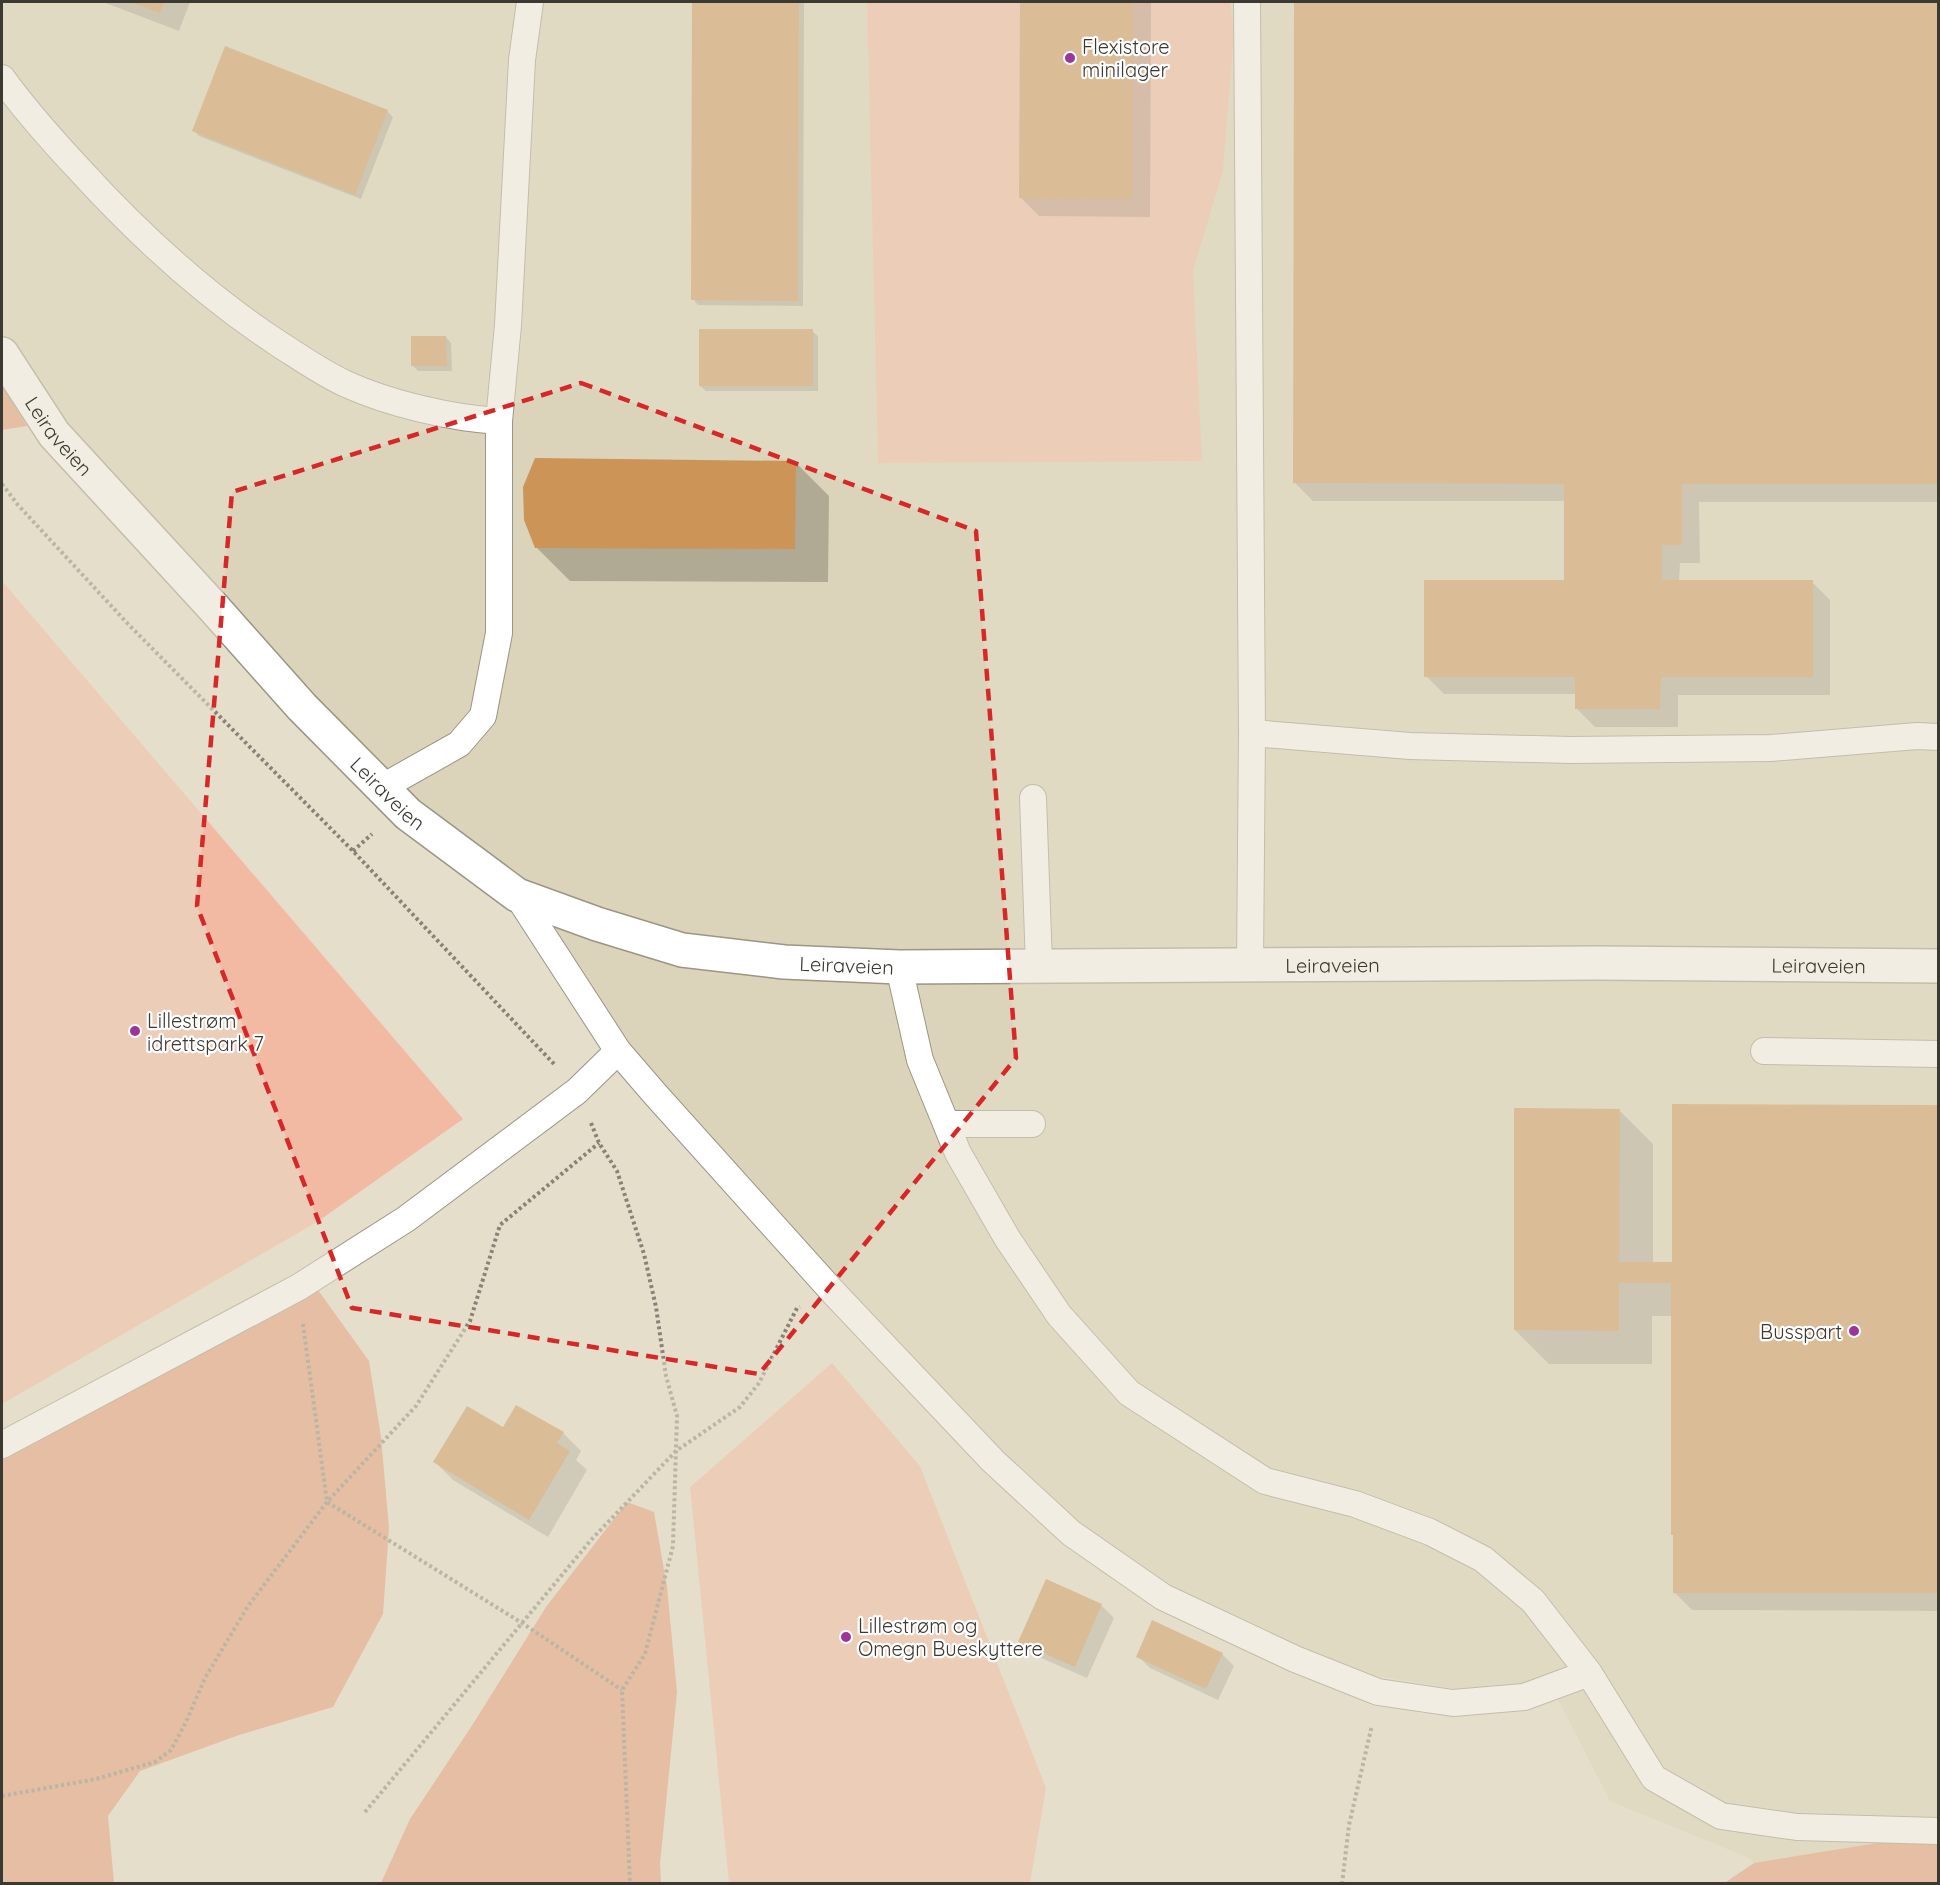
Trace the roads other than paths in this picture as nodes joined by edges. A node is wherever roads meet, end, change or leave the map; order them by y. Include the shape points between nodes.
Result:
1 (530, 2) edge
2 (1247, 2) edge
3 (2, 78) edge
4 (2, 354) edge
5 (499, 421) junction
6 (1251, 733) junction
7 (1938, 736) edge
8 (381, 788) junction
9 (1033, 798) dead end
10 (517, 895) junction
11 (1250, 964) junction
12 (1039, 965) junction
13 (1938, 966) edge
14 (899, 967) junction
15 (1764, 1051) dead end
16 (618, 1052) junction
17 (1938, 1054) edge
18 (946, 1124) junction
19 (1032, 1124) dead end
20 (2, 1445) edge
21 (1589, 1673) junction
22 (1938, 1831) edge

1 - 5 lane via 522,60
2 - 6 lane
3 - 5 lane via 54,142 158,250 259,331 345,384 377,396 470,419
4 - 8 street, Leiraveien via 54,434 302,707
5 - 8 lane via 500,633 483,716 459,744
6 - 7 lane via 1410,746 1571,750 1771,748
6 - 11 lane
8 - 10 street, Leiraveien via 408,814
9 - 12 lane
10 - 14 street, Leiraveien via 682,950 784,962
10 - 16 lane
11 - 12 street, Leiraveien
11 - 13 street, Leiraveien
12 - 14 street, Leiraveien
14 - 18 lane via 920,1060
15 - 17 lane
16 - 20 lane via 577,1091 406,1219 299,1287
16 - 21 lane via 832,1292 993,1461 1071,1533 1163,1597 1295,1659 1378,1692 1453,1703 1524,1696
18 - 19 lane
18 - 21 lane via 958,1153 1007,1238 1059,1315 1129,1393 1265,1481 1355,1504 1430,1532 1483,1559 1533,1601
21 - 22 lane via 1654,1778 1720,1816 1797,1827

